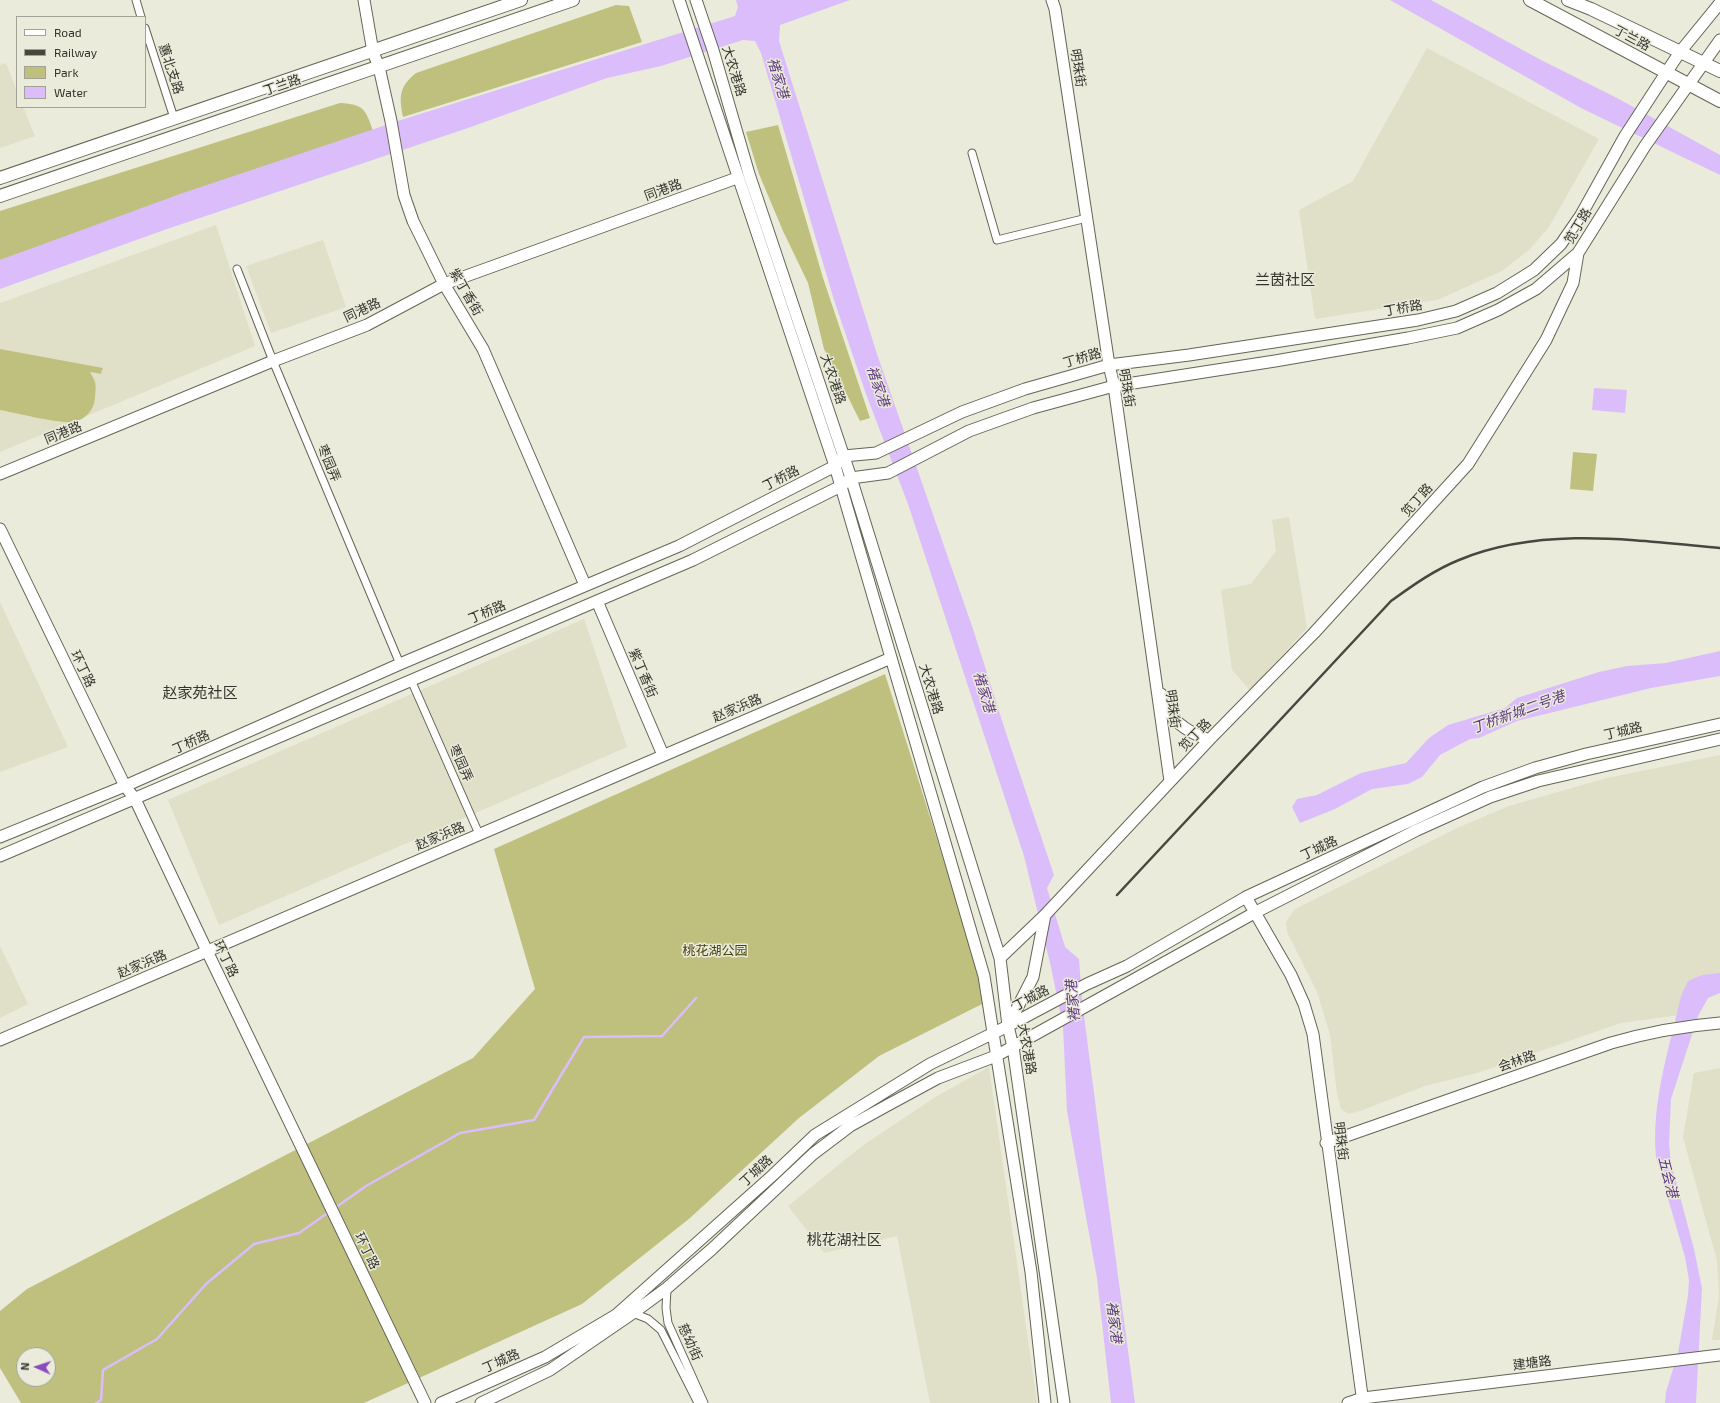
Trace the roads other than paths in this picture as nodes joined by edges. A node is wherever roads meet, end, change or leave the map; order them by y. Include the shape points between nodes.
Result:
1 (136, 0) edge
2 (364, 0) edge
3 (521, 0) edge
4 (572, 0) edge
5 (679, 0) edge
6 (696, 0) edge
7 (1052, 0) edge
8 (1530, 0) edge
9 (1568, 0) edge
10 (1720, 3) edge
11 (141, 16) edge
12 (146, 31) edge
13 (1720, 40) edge
14 (373, 52) junction
15 (1680, 52) junction
16 (1704, 62) junction
17 (379, 67) junction
18 (1720, 70) edge
19 (1666, 73) junction
20 (1688, 84) junction
21 (1720, 101) edge
22 (174, 118) junction
23 (972, 153) dead end
24 (0, 178) edge
25 (737, 178) junction
26 (0, 196) edge
27 (1581, 215) joint
28 (1087, 218) junction
29 (1578, 253) junction
30 (237, 269) dead end
31 (444, 284) junction
32 (273, 361) junction
33 (1109, 365) junction
34 (1114, 386) junction
35 (844, 456) junction
36 (835, 466) junction
37 (0, 474) edge
38 (851, 478) junction
39 (841, 486) junction
40 (0, 529) edge
41 (585, 585) junction
42 (597, 601) junction
43 (891, 658) junction
44 (400, 664) junction
45 (1154, 676) junction
46 (411, 680) junction
47 (1720, 724) edge
48 (1720, 739) edge
49 (1209, 740) junction
50 (663, 755) junction
51 (1170, 781) junction
52 (125, 786) junction
53 (135, 799) junction
54 (479, 834) junction
55 (0, 837) edge
56 (0, 856) edge
57 (1246, 897) junction
58 (1256, 912) junction
59 (1045, 915) junction
60 (207, 952) junction
61 (1000, 958) junction
62 (1720, 1023) edge
63 (1008, 1026) junction
64 (993, 1033) junction
65 (0, 1040) edge
66 (1013, 1047) junction
67 (996, 1056) junction
68 (1326, 1143) junction
69 (667, 1288) junction
70 (633, 1313) junction
71 (1720, 1355) edge
72 (1363, 1401) edge
73 (425, 1403) edge
74 (441, 1403) edge
75 (480, 1403) edge
76 (698, 1403) edge
77 (704, 1403) edge
78 (1046, 1403) edge
79 (1064, 1403) edge
80 (1348, 1403) edge

1 - 11 street
2 - 14 main road, 紫丁香街
3 - 14 main road, 丁兰路
4 - 17 main road, 丁兰路
5 - 25 main road, 大农港路
6 - 35 main road, 大农港路 via 750,174
7 - 28 main road, 明珠街
8 - 19 main road, 丁兰路
9 - 15 main road, 丁兰路
10 - 15 main road, 笕丁路
12 - 22 street, 蕙北支路
13 - 16 main road, 笕丁路
14 - 17 main road, 紫丁香街
14 - 22 main road, 丁兰路
15 - 16 main road, 丁兰路
15 - 19 main road, 笕丁路
16 - 18 main road, 丁兰路
16 - 20 main road, 笕丁路
17 - 26 main road, 丁兰路
17 - 31 main road, 紫丁香街 via 404,195 413,221
19 - 20 main road, 丁兰路
19 - 27 main road, 笕丁路 via 1625,136
20 - 21 main road, 丁兰路
20 - 29 main road, 笕丁路 via 1645,146
22 - 24 main road, 丁兰路
23 - 28 street via 997,240
25 - 31 main road, 同港路
25 - 36 main road, 大农港路
27 - 33 main road, 丁桥路 via 1561,244 1534,270 1497,293 1456,311 1418,320
28 - 33 main road, 明珠街
29 - 34 main road via 1536,289 1498,310 1457,328
29 - 49 main road, 笕丁路 via 1573,283 1546,340 1468,464 1314,633
30 - 32 street, 枣园弄
31 - 32 main road, 同港路 via 366,325
31 - 41 main road, 紫丁香街 via 483,349
32 - 37 main road, 同港路
32 - 44 street, 枣园弄
33 - 34 main road, 明珠街
33 - 35 main road, 丁桥路 via 1025,389 962,412 876,454
34 - 38 main road via 1033,408 969,431 888,473
34 - 45 main road, 明珠街
35 - 36 main road, 丁桥路
35 - 38 main road, 大农港路
36 - 39 main road, 大农港路
36 - 41 main road, 丁桥路 via 679,546
38 - 39 main road
38 - 61 main road, 大农港路
39 - 42 main road via 693,560
39 - 43 main road, 大农港路
40 - 52 main road, 环丁路
41 - 44 main road, 丁桥路
42 - 46 main road
42 - 50 main road, 紫丁香街
43 - 50 main road, 赵家浜路
43 - 64 main road, 大农港路 via 984,976
44 - 52 main road, 丁桥路
45 - 49 main road via 1163,701 1174,719 1191,733
45 - 51 main road, 明珠街
46 - 53 main road
46 - 54 street, 枣园弄
47 - 57 main road, 丁城路 via 1586,754 1483,786
48 - 58 main road, 丁城路 via 1538,781 1490,796
49 - 51 main road, 笕丁路
50 - 54 main road, 赵家浜路
51 - 59 main road, 笕丁路
52 - 53 main road, 环丁路
52 - 55 main road, 丁桥路
53 - 56 main road
53 - 60 main road, 环丁路
54 - 60 main road, 赵家浜路
57 - 58 main road, 明珠街
57 - 63 main road, 丁城路 via 1127,966
58 - 66 main road, 丁城路
58 - 68 main road, 明珠街 via 1304,1004 1313,1034
59 - 61 main road, 笕丁路
59 - 63 main road via 1033,977
60 - 65 main road, 赵家浜路
60 - 73 main road, 环丁路
61 - 63 main road, 大农港路
62 - 68 main road, 会林路 via 1640,1035 1611,1043
63 - 64 main road, 丁城路
63 - 66 main road, 大农港路
64 - 67 main road, 大农港路
64 - 74 main road, 丁城路 via 930,1064 815,1135 616,1315 545,1357
66 - 67 main road, 丁城路
66 - 79 main road, 大农港路
67 - 69 main road, 丁城路 via 938,1078 850,1126 812,1154
67 - 78 main road, 大农港路 via 1030,1272
68 - 72 main road, 明珠街
69 - 70 main road, 丁城路
69 - 77 street, 慈幼街 via 668,1323
70 - 75 main road, 丁城路 via 550,1370
70 - 76 street, 慈幼街 via 648,1319 661,1330
71 - 72 main road, 建塘路
72 - 80 main road, 建塘路

